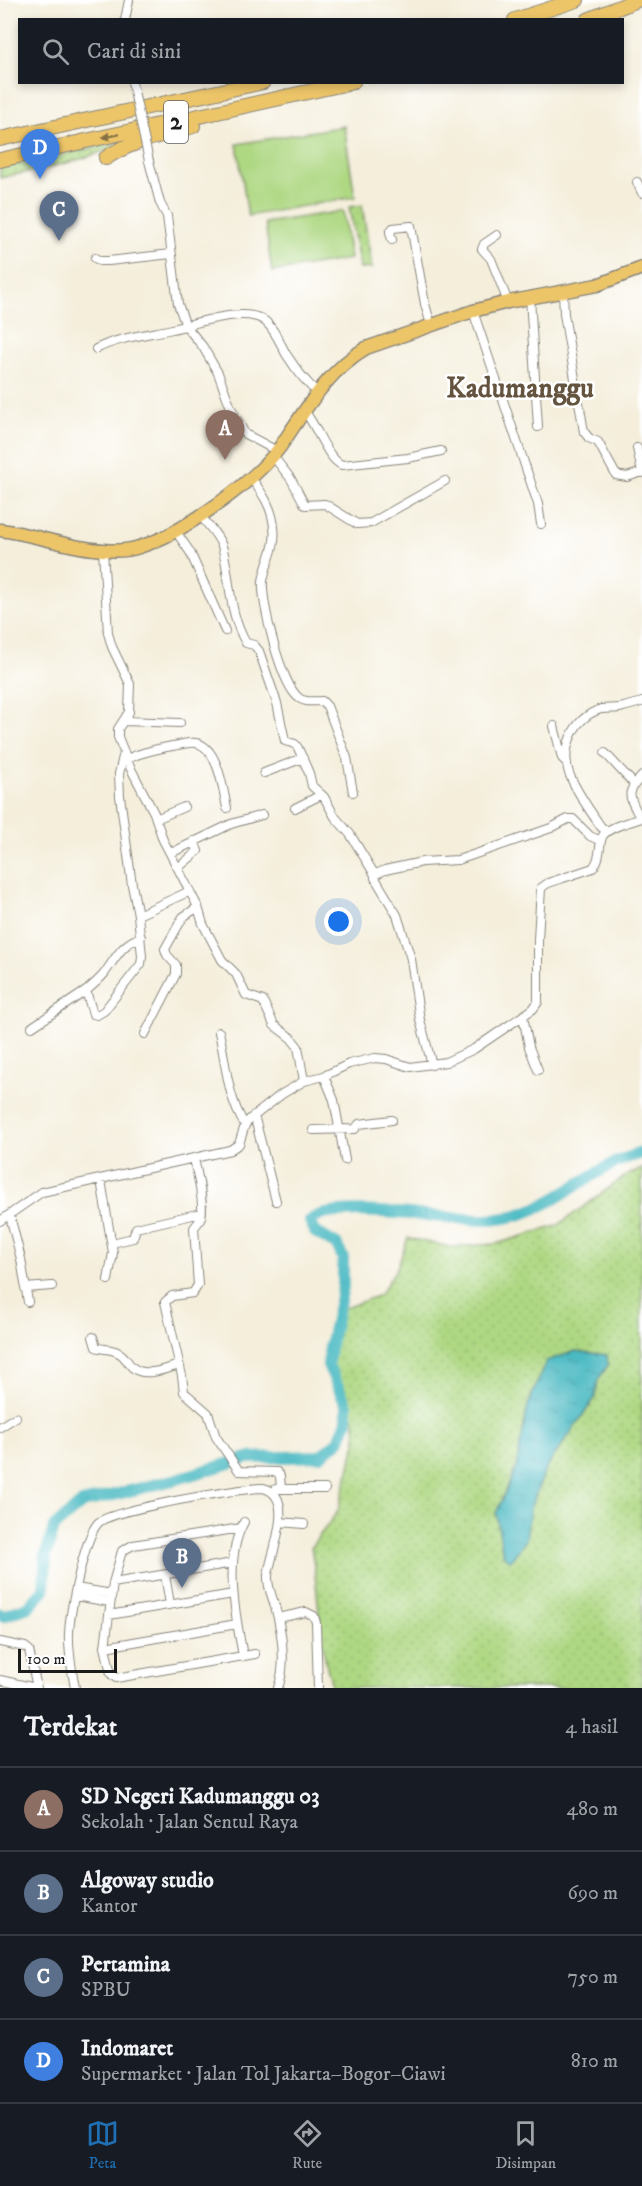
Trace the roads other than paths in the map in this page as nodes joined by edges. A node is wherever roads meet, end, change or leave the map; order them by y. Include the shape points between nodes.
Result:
1 (129, 0) edge
2 (577, 0) edge
3 (637, 0) edge
4 (125, 18) edge
5 (521, 18) edge
6 (593, 18) edge
7 (132, 84) edge
8 (254, 84) edge
9 (344, 84) edge
10 (272, 101) junction
11 (0, 139) edge
12 (106, 158) dead end
13 (0, 160) edge
14 (637, 182) dead end
15 (642, 193) edge
16 (497, 235) dead end
17 (392, 240) dead end
18 (171, 254) junction
19 (95, 258) dead end
20 (642, 268) edge
21 (563, 291) junction
22 (530, 297) junction
23 (508, 302) junction
24 (473, 311) junction
25 (431, 325) junction
26 (186, 326) junction
27 (96, 349) dead end
28 (318, 393) junction
29 (305, 411) junction
30 (538, 427) dead end
31 (637, 448) dead end
32 (441, 451) dead end
33 (275, 454) junction
34 (642, 473) edge
35 (251, 478) junction
36 (445, 481) dead end
37 (200, 515) junction
38 (541, 524) dead end
39 (0, 530) edge
40 (175, 530) junction
41 (103, 550) junction
42 (225, 631) dead end
43 (642, 702) edge
44 (124, 721) junction
45 (180, 723) dead end
46 (554, 726) dead end
47 (605, 753) dead end
48 (125, 755) junction
49 (303, 758) junction
50 (568, 763) junction
51 (264, 772) dead end
52 (642, 776) edge
53 (634, 784) junction
54 (353, 792) dead end
55 (321, 795) junction
56 (184, 807) dead end
57 (227, 808) dead end
58 (296, 808) dead end
59 (262, 815) dead end
60 (641, 818) edge
61 (156, 819) junction
62 (607, 831) junction
63 (194, 841) junction
64 (601, 841) junction
65 (171, 853) junction
66 (179, 867) junction
67 (375, 875) junction
68 (190, 891) junction
69 (198, 907) junction
70 (138, 915) junction
71 (141, 937) junction
72 (86, 991) junction
73 (524, 1016) junction
74 (32, 1027) dead end
75 (219, 1032) dead end
76 (145, 1034) dead end
77 (432, 1065) junction
78 (538, 1070) dead end
79 (324, 1076) junction
80 (304, 1081) junction
81 (254, 1115) junction
82 (392, 1120) dead end
83 (245, 1125) junction
84 (338, 1128) junction
85 (313, 1130) dead end
86 (194, 1159) junction
87 (345, 1160) dead end
88 (101, 1180) junction
89 (276, 1201) dead end
90 (201, 1213) junction
91 (10, 1216) junction
92 (0, 1221) edge
93 (112, 1243) junction
94 (108, 1280) dead end
95 (52, 1286) dead end
96 (25, 1288) junction
97 (28, 1302) dead end
98 (93, 1337) dead end
99 (179, 1365) junction
100 (16, 1418) dead end
101 (0, 1427) edge
102 (269, 1489) junction
103 (281, 1489) junction
104 (325, 1489) dead end
105 (280, 1522) junction
106 (304, 1524) dead end
107 (233, 1563) junction
108 (165, 1575) junction
109 (113, 1583) junction
110 (76, 1592) junction
111 (232, 1594) junction
112 (111, 1598) junction
113 (170, 1604) junction
114 (109, 1615) junction
115 (278, 1618) junction
116 (237, 1624) junction
117 (0, 1642) edge
118 (105, 1647) junction
119 (255, 1654) dead end
120 (243, 1656) junction
121 (0, 1680) edge
122 (36, 1688) edge
123 (75, 1688) edge
124 (278, 1688) edge
125 (318, 1688) edge

1 - 4 street
2 - 5 highway
3 - 6 highway
7 - 18 street, bridge via 149,161 167,216
8 - 11 highway, 2
9 - 10 highway, 2
10 - 12 highway via 130,146
10 -> 13 highway, 2
14 - 15 street
16 - 23 street via 482,249 494,264
17 - 25 street via 393,228 411,226
18 - 19 street via 109,261
18 - 26 street via 178,304
20 - 21 main road via 616,279
21 - 22 main road
21 - 34 street via 584,432 598,442 616,475
22 - 23 main road
22 - 30 street
23 - 24 main road
24 - 25 main road
24 - 38 street
25 - 28 main road via 389,338 356,354
26 - 27 street via 115,340
26 - 28 street via 222,317 254,316 265,320 305,382
26 - 33 street via 218,374 245,434
28 - 29 main road
29 - 32 street via 329,454 342,465
29 - 33 main road
31 - 34 street
33 - 35 main road
33 - 36 street via 305,505 325,504 357,524 371,523
35 - 37 main road
35 - 54 street via 267,502 275,529 263,590 270,629 297,696 304,701 322,700 327,706 347,758
37 - 40 main road
37 - 49 street via 221,546 236,624 246,643 259,651 285,741 295,744
39 - 41 main road via 21,532 61,545
40 - 41 main road via 138,548
40 - 42 street via 190,552
41 - 44 street via 108,633 130,684 129,712
43 - 50 street via 601,710 575,727 567,746
44 - 45 street
44 - 48 street via 118,733
46 - 50 street via 562,758
47 - 53 street
48 - 57 street via 199,744 213,758
48 - 61 street
48 - 70 street via 119,774 120,796
49 - 51 street
49 - 55 street via 312,786
50 - 62 street via 570,778
52 - 53 street
53 - 60 street via 631,794
55 - 58 street
55 - 67 street
56 - 61 street
59 - 63 street
60 - 62 street
61 - 65 street
62 - 64 street
63 - 65 street
63 - 66 street via 198,851
64 - 67 street via 568,819 473,856 422,862
64 - 73 street via 593,868 541,888 539,995 538,1002
65 - 66 street
66 - 68 street
67 - 77 street via 397,915 411,959 420,1020
68 - 69 street
68 - 70 street
69 - 76 street via 183,916 165,949 176,965 176,974
69 - 80 street via 219,954 236,974 246,995 263,1000 274,1025 296,1044
70 - 71 street
71 - 72 street via 128,942
71 - 72 street via 141,964 104,1011 93,1014
72 - 74 street
73 - 77 street via 464,1055
73 - 78 street
75 - 83 street via 230,1088
77 - 79 street via 410,1067 375,1058
79 - 80 street
79 - 84 street via 332,1091
80 - 81 street
81 - 83 street
81 - 89 street
82 - 84 street via 360,1124 355,1129
83 - 86 street via 234,1148
84 - 85 street
84 - 87 street
86 - 88 street
86 - 90 street
88 - 91 street via 42,1192
88 - 93 street
90 - 93 street via 135,1229 133,1238
90 - 99 street via 194,1228 196,1292 165,1302
91 - 92 street
91 - 96 street
93 - 94 street
95 - 96 street
96 - 97 street
98 - 99 street via 98,1349 120,1353 139,1371
99 - 103 street via 184,1392 208,1413 216,1437 239,1471 278,1472
100 - 101 street
102 - 103 street
102 - 105 street via 279,1503
102 - 110 street via 174,1502 104,1519 90,1536
103 - 104 street
105 - 106 street
105 - 115 street via 268,1574
107 - 108 street
107 - 109 street via 242,1525 127,1548 119,1557
107 - 111 street
108 - 109 street
108 - 113 street
109 - 112 street
110 - 112 street
110 - 123 street via 69,1635
111 - 113 street
111 - 116 street
112 - 114 street
113 - 114 street
114 - 118 street
115 - 124 street via 283,1672
115 - 125 street via 306,1612 314,1616
116 - 118 street
116 - 120 street
117 - 122 street via 29,1650
118 - 120 street via 111,1674 116,1678
119 - 120 street
121 - 122 street

